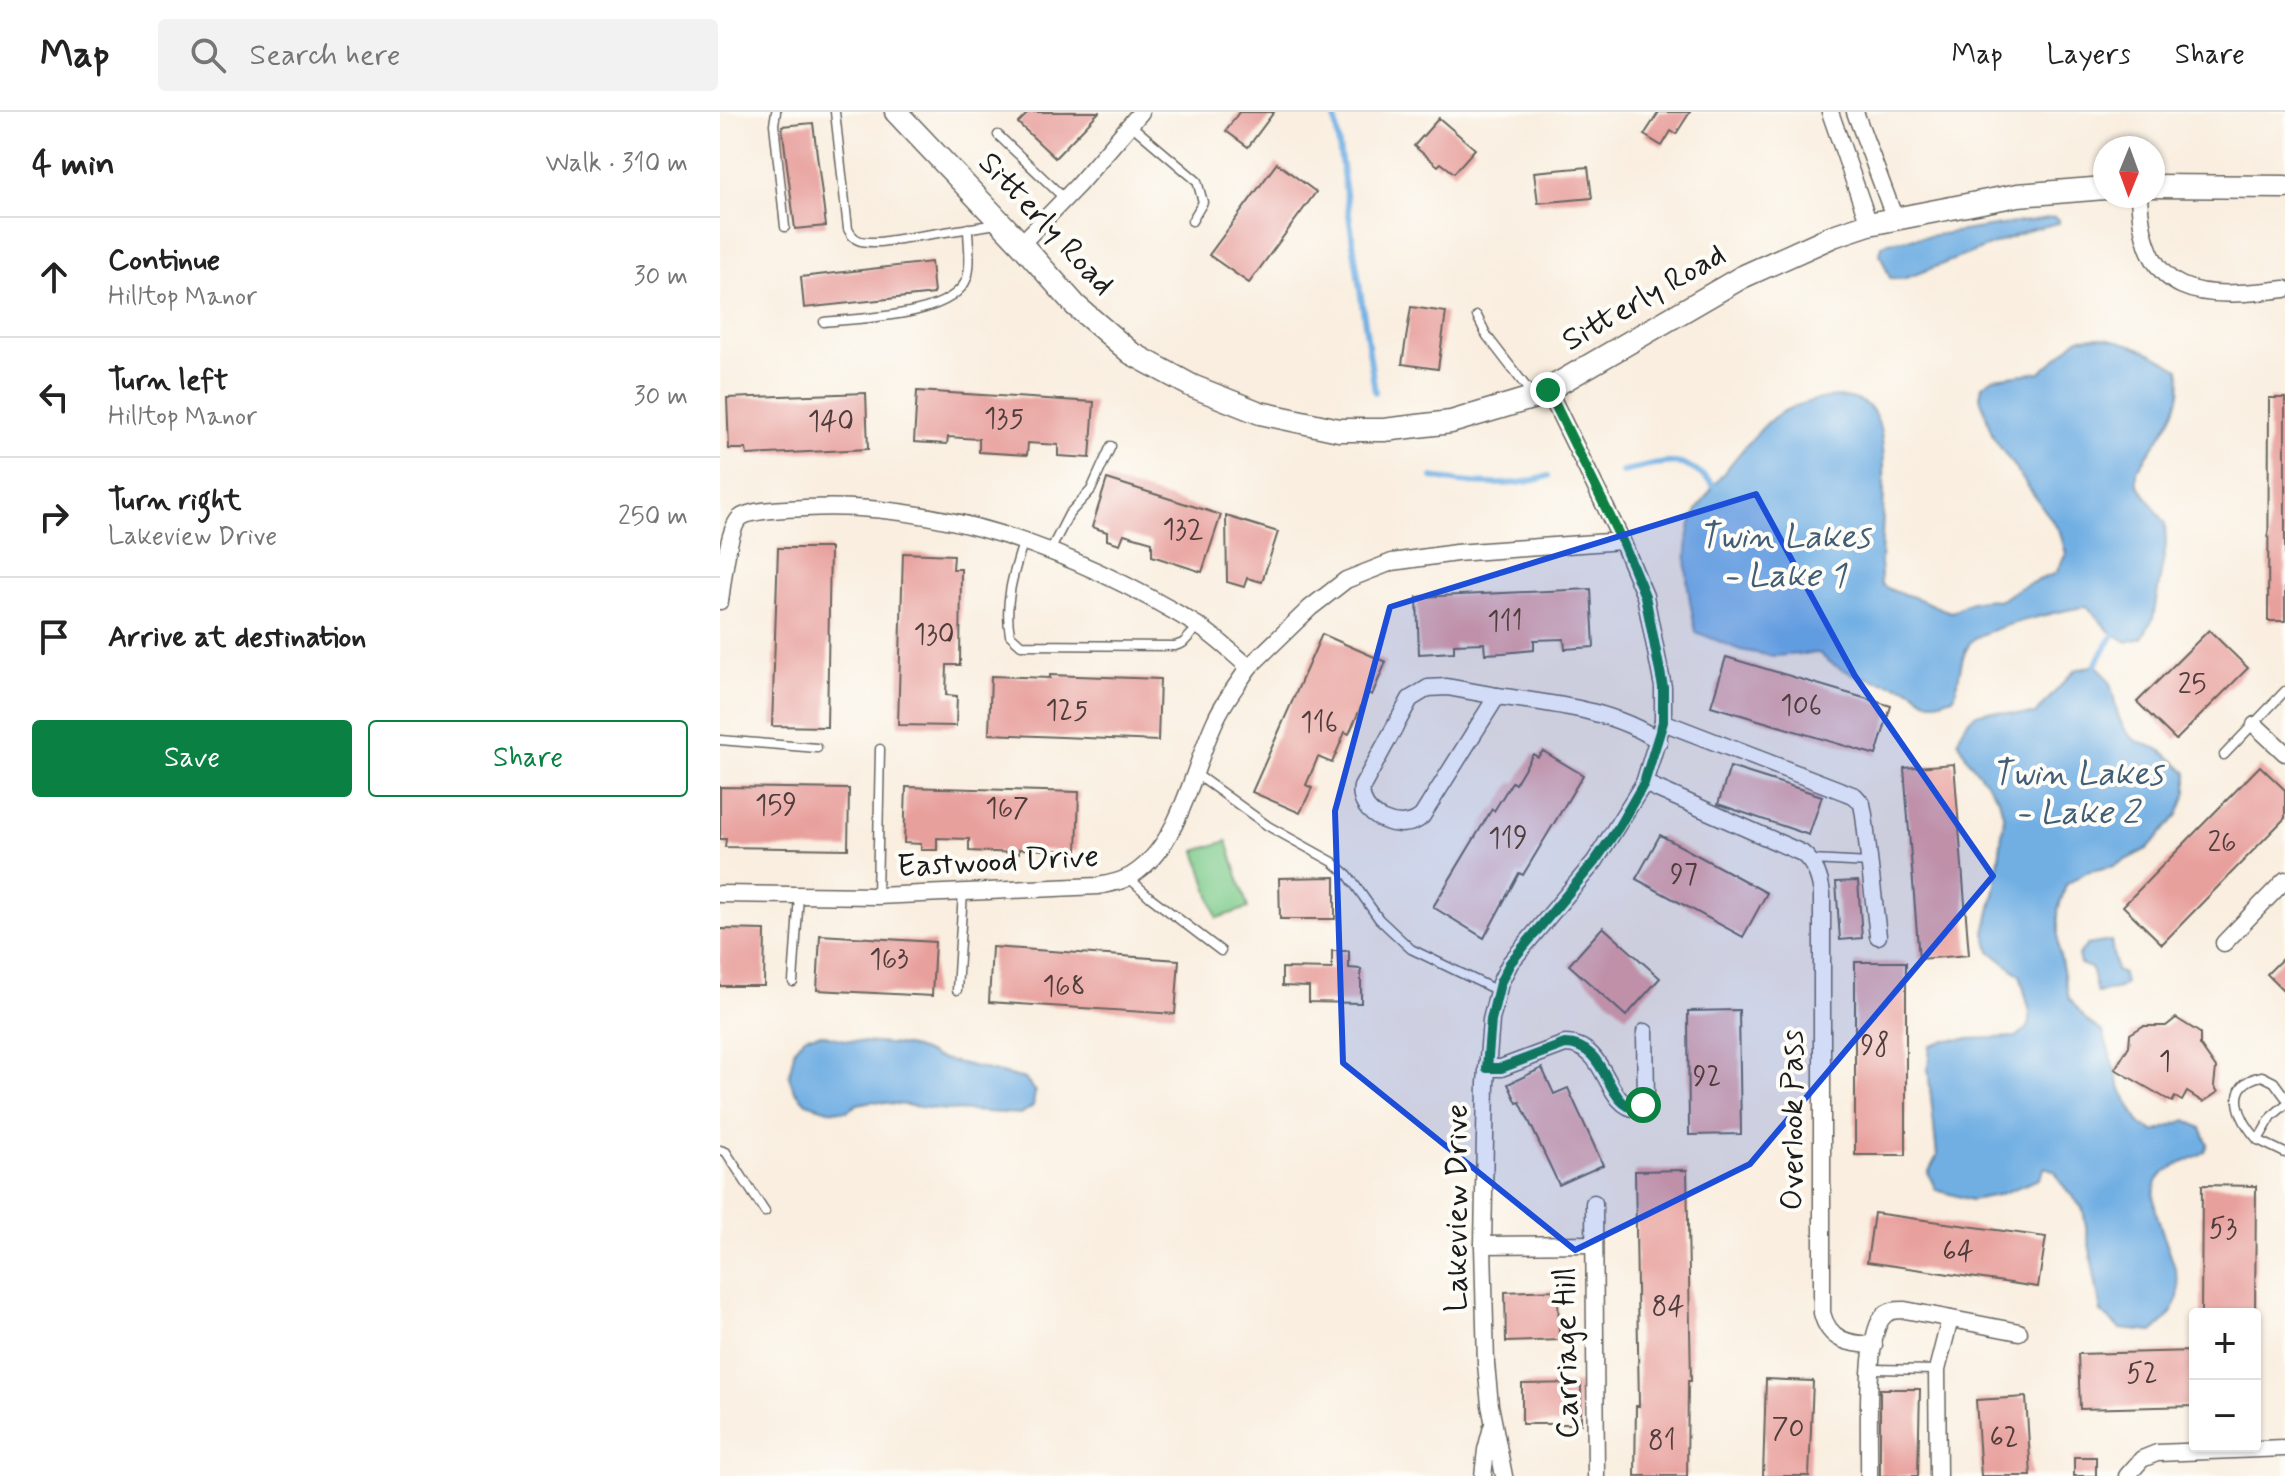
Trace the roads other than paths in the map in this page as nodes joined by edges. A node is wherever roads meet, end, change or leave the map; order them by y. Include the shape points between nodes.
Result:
1 (776, 112) edge
2 (835, 112) edge
3 (896, 112) edge
4 (1830, 112) edge
5 (1855, 112) edge
6 (1136, 118) edge
7 (998, 135) dead end
8 (2165, 186) edge
9 (2285, 187) edge
10 (2093, 189) edge
11 (1065, 199) junction
12 (2140, 208) edge
13 (1895, 219) junction
14 (1192, 221) dead end
15 (1001, 223) junction
16 (1869, 224) junction
17 (785, 227) dead end
18 (968, 228) junction
19 (1021, 244) junction
20 (2285, 289) edge
21 (1477, 316) dead end
22 (824, 322) dead end
23 (1541, 394) junction
24 (1111, 446) dead end
25 (1622, 541) junction
26 (1024, 542) junction
27 (1050, 551) junction
28 (720, 601) edge
29 (1199, 626) junction
30 (1249, 667) junction
31 (2285, 691) edge
32 (1497, 696) junction
33 (1663, 722) junction
34 (2255, 725) junction
35 (720, 740) edge
36 (1659, 741) junction
37 (817, 748) dead end
38 (880, 749) dead end
39 (2285, 753) edge
40 (2224, 755) dead end
41 (1196, 774) junction
42 (1644, 783) junction
43 (1811, 860) junction
44 (1870, 863) junction
45 (1128, 877) junction
46 (2285, 880) edge
47 (963, 892) junction
48 (720, 894) edge
49 (799, 895) junction
50 (877, 896) junction
51 (1878, 936) dead end
52 (2224, 943) dead end
53 (1221, 951) dead end
54 (793, 982) dead end
55 (957, 990) dead end
56 (1498, 991) junction
57 (1645, 1032) dead end
58 (1487, 1068) junction
59 (2285, 1097) edge
60 (2285, 1105) edge
61 (2258, 1140) junction
62 (720, 1150) edge
63 (2285, 1153) edge
64 (1594, 1203) dead end
65 (765, 1212) dead end
66 (1594, 1244) junction
67 (1483, 1245) junction
68 (1950, 1319) junction
69 (2019, 1332) dead end
70 (1874, 1345) junction
71 (1871, 1369) junction
72 (1937, 1370) junction
73 (1494, 1422) junction
74 (2285, 1448) edge
75 (1483, 1476) edge
76 (1504, 1476) edge
77 (1596, 1476) edge
78 (1869, 1476) edge
79 (1938, 1476) edge
80 (2127, 1476) edge

1 - 17 lane
2 - 18 lane via 852,238 880,242
3 - 15 street, Sitterly Road
4 - 16 street
5 - 13 street
6 - 11 street
6 - 14 lane via 1202,190 1203,202
7 - 11 lane
8 - 9 street
10 - 13 street, Sitterly Road via 2018,195
11 - 19 street
12 - 20 street via 2149,252 2172,280 2212,295
13 - 16 street, Sitterly Road
15 - 18 lane
15 - 19 street, Sitterly Road
16 - 23 street, Sitterly Road via 1742,277
18 - 22 lane via 969,269 950,299 925,309
19 - 23 street, Sitterly Road via 1076,306 1131,353 1192,386 1260,413 1339,430 1384,430 1451,422
21 - 23 lane via 1487,336
23 - 25 street, Lakeview Drive
24 - 27 lane via 1091,490 1069,514
25 - 30 street, Eastwood Drive via 1392,562 1346,580
25 - 33 street, Lakeview Drive via 1645,596 1663,687
26 - 27 street
26 - 28 street via 931,516 865,509 750,514 735,526
26 - 29 lane via 1008,602 1010,635 1021,645 1175,646
27 - 29 street
29 - 30 street
30 - 41 street, Eastwood Drive via 1216,719
31 - 34 lane
32 - 32 street via 1417,822 1394,824 1365,807 1362,787 1410,699 1437,687
32 - 36 street via 1600,714
33 - 36 street, Lakeview Drive
33 - 44 street via 1855,796 1862,804
34 - 39 street
34 - 40 lane
35 - 37 lane
36 - 42 street, Lakeview Drive
38 - 50 lane
41 - 45 street, Eastwood Drive via 1164,842
41 - 56 lane via 1268,826 1333,862 1411,949
42 - 43 street
42 - 56 street, Lakeview Drive via 1595,861 1510,963
43 - 44 lane
43 - 70 street, Overlook Pass via 1822,894 1822,1313 1837,1338
44 - 51 street
45 - 47 street, Eastwood Drive via 1098,886
45 - 53 lane
46 - 52 street
47 - 50 street, Eastwood Drive
47 - 55 lane
48 - 49 street, Eastwood Drive
49 - 50 street, Eastwood Drive
49 - 54 lane
56 - 58 street, Lakeview Drive
57 - 58 street via 1646,1096 1638,1109 1626,1105 1591,1053 1575,1044
58 - 67 street, Lakeview Drive
59 - 61 lane via 2262,1076 2240,1091 2239,1110
60 - 61 lane
61 - 63 lane
62 - 65 lane
64 - 66 street
66 - 67 street, Carriage Hill
66 - 77 street, Carriage Hill
67 - 73 street, Lakeview Drive via 1486,1364
68 - 69 street
68 - 70 street via 1889,1312 1879,1323
68 - 72 street
70 - 71 street
71 - 72 lane
71 - 78 street
72 - 79 street
73 - 75 street
73 - 76 street, Lakeview Drive
74 - 80 street via 2157,1453 2142,1459

